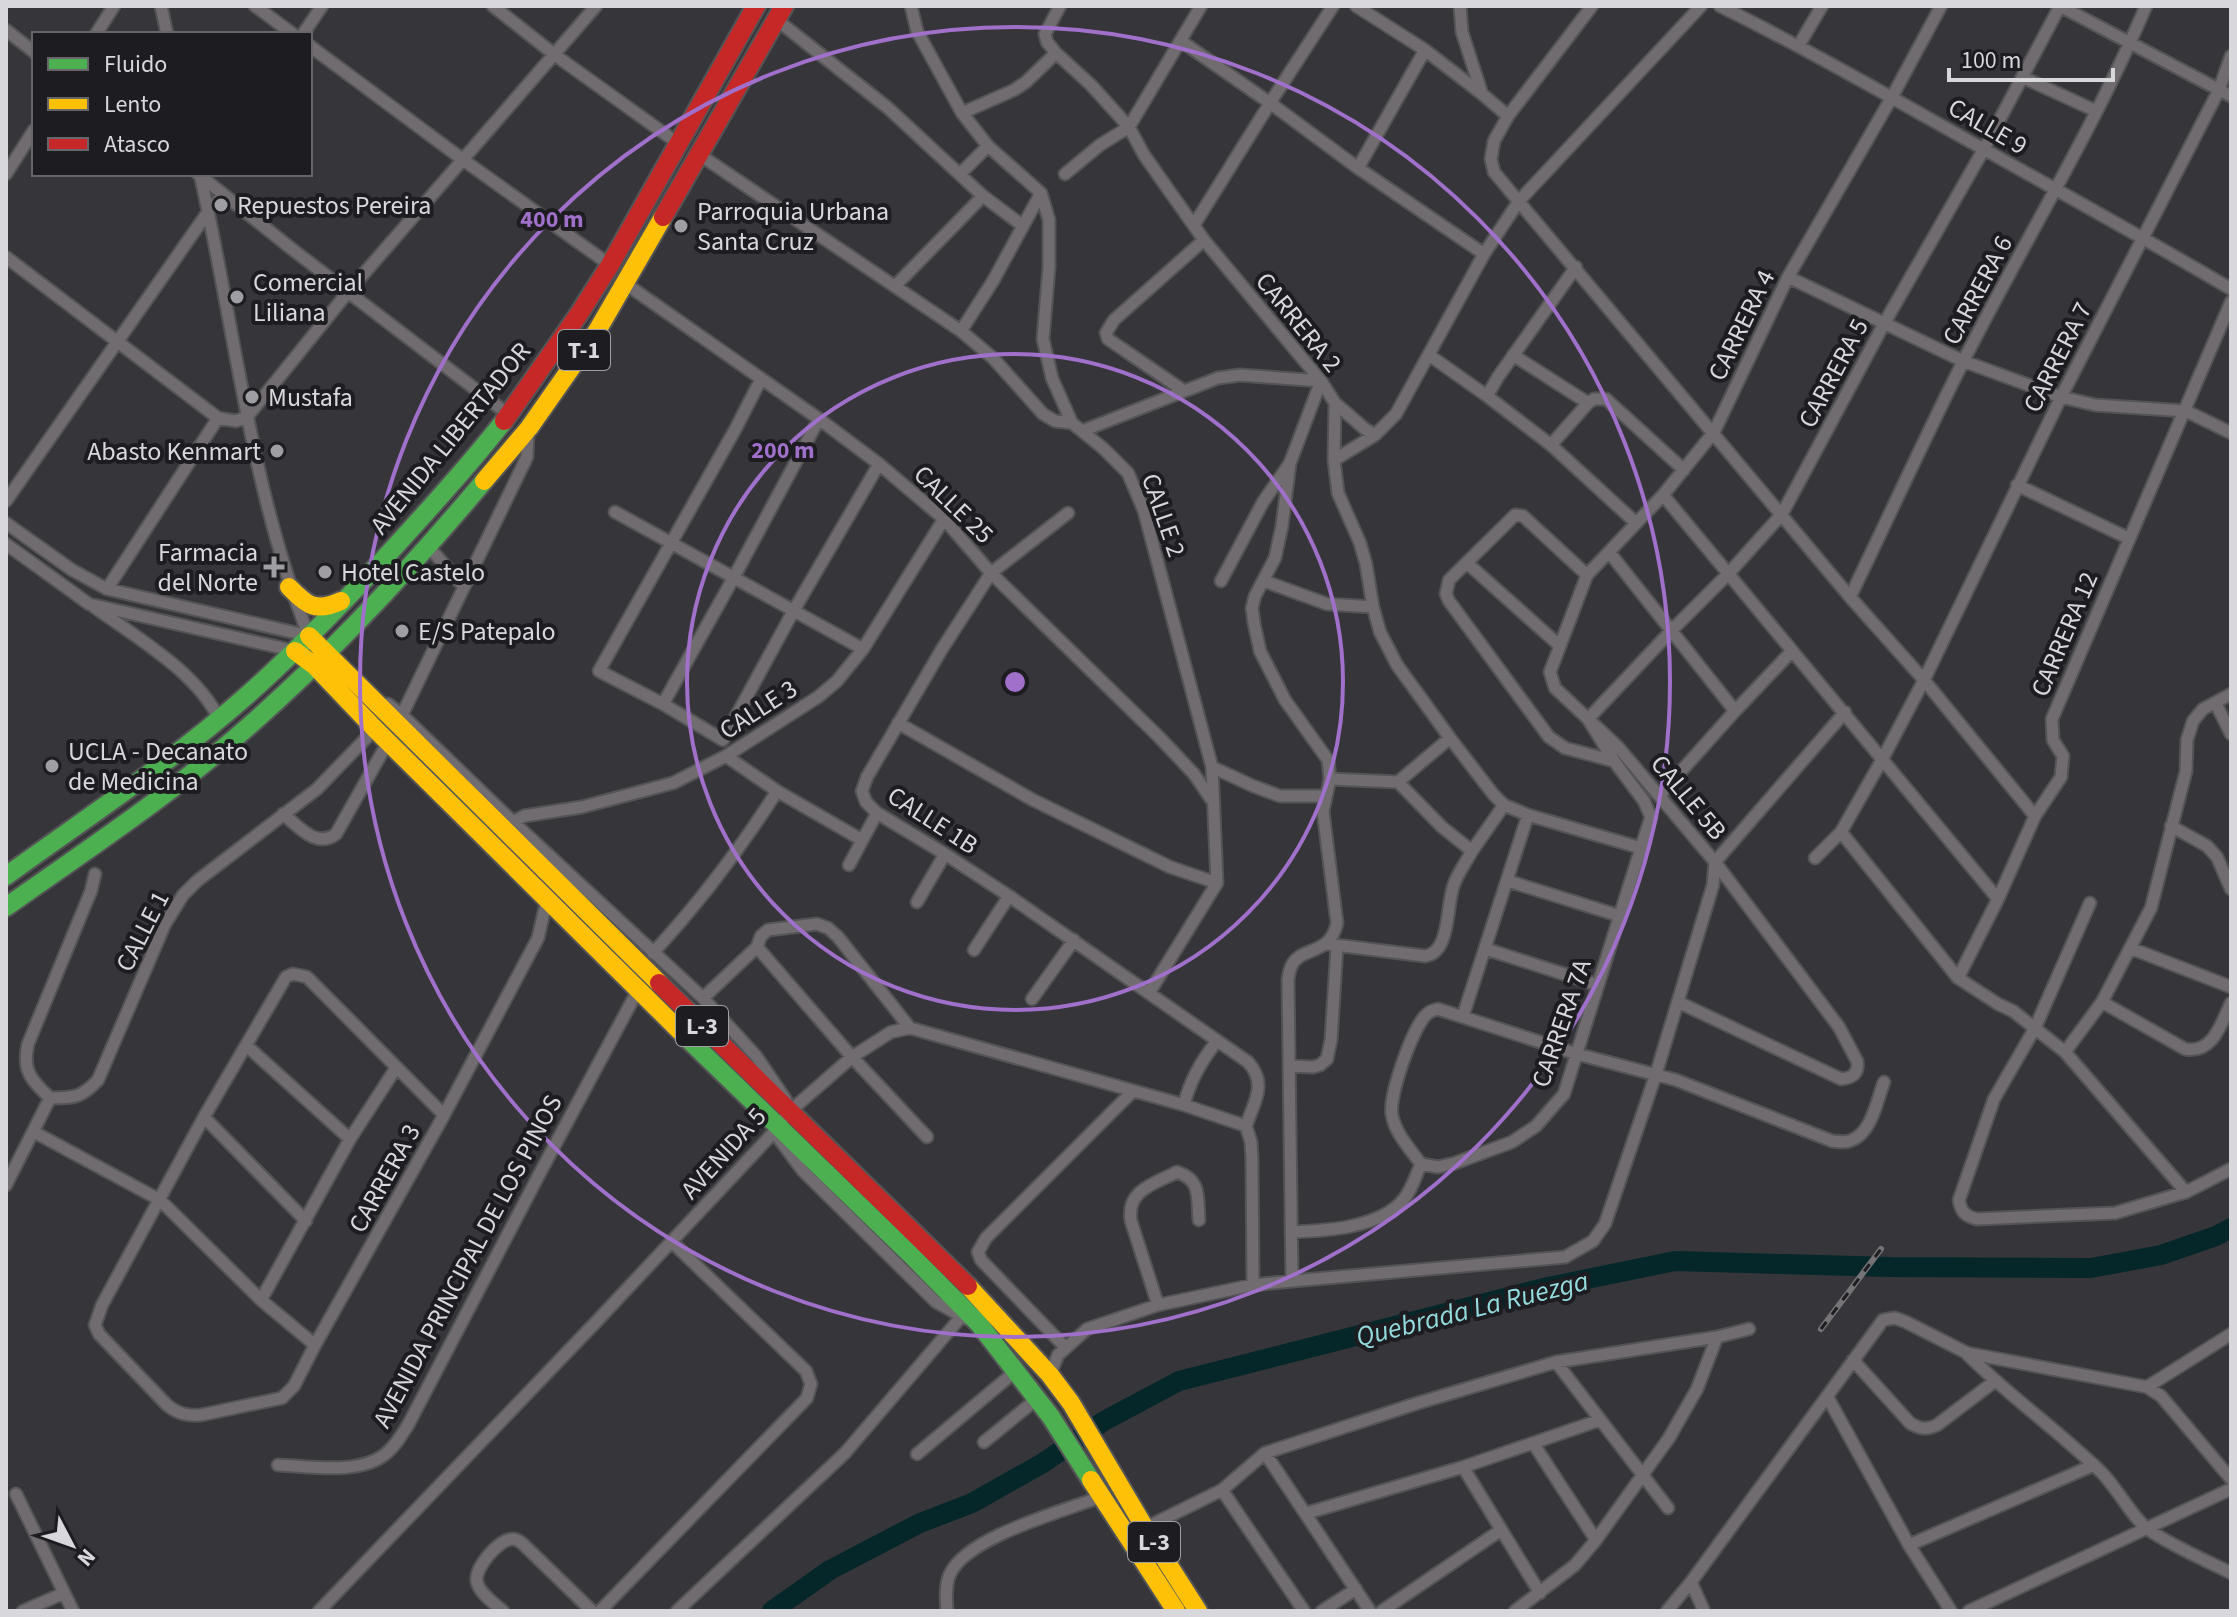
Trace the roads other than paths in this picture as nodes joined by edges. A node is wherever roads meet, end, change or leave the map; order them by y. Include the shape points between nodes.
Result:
1 (114, 6) edge
2 (161, 6) edge
3 (255, 6) edge
4 (322, 6) edge
5 (493, 6) edge
6 (596, 6) edge
7 (756, 6) edge
8 (911, 6) edge
9 (1060, 6) edge
10 (1201, 6) edge
11 (1333, 6) edge
12 (1356, 6) edge
13 (1460, 6) edge
14 (1592, 6) edge
15 (1701, 6) edge
16 (1720, 6) edge
17 (1822, 6) edge
18 (1941, 6) edge
19 (2060, 6) edge
20 (2146, 6) edge
21 (780, 13) edge
22 (6, 30) edge
23 (97, 32) edge
24 (167, 32) edge
25 (290, 32) edge
26 (304, 32) edge
27 (1181, 41) junction
28 (2131, 42) junction
29 (1799, 45) junction
30 (312, 47) edge
31 (32, 50) edge
32 (1425, 50) junction
33 (1056, 53) junction
34 (555, 55) junction
35 (2231, 56) edge
36 (2022, 77) junction
37 (2219, 90) junction
38 (1482, 94) junction
39 (2231, 96) edge
40 (1892, 97) junction
41 (1270, 103) junction
42 (2096, 111) junction
43 (962, 113) junction
44 (1508, 116) junction
45 (1129, 127) junction
46 (32, 133) edge
47 (679, 144) junction
48 (988, 146) junction
49 (1984, 149) junction
50 (700, 155) junction
51 (462, 159) junction
52 (1358, 168) junction
53 (6, 174) edge
54 (960, 174) junction
55 (1065, 174) dead end
56 (200, 176) edge
57 (202, 176) edge
58 (2056, 190) junction
59 (1041, 193) junction
60 (223, 195) junction
61 (983, 196) junction
62 (1519, 201) junction
63 (208, 212) junction
64 (1194, 225) junction
65 (1023, 226) junction
66 (2143, 237) junction
67 (1204, 240) junction
68 (1484, 254) junction
69 (6, 257) edge
70 (610, 265) junction
71 (1576, 267) junction
72 (1788, 277) junction
73 (626, 284) junction
74 (895, 286) junction
75 (2231, 289) edge
76 (348, 292) junction
77 (2231, 302) edge
78 (1885, 322) junction
79 (961, 331) junction
80 (116, 341) junction
81 (1429, 355) junction
82 (1513, 355) junction
83 (1963, 361) junction
84 (761, 379) junction
85 (1321, 381) junction
86 (1184, 391) junction
87 (1487, 396) junction
88 (2061, 397) junction
89 (1335, 403) junction
90 (1588, 403) junction
91 (2186, 411) junction
92 (509, 415) junction
93 (247, 417) junction
94 (218, 418) junction
95 (819, 419) junction
96 (1072, 423) junction
97 (529, 428) junction
98 (1082, 431) junction
99 (1714, 432) junction
100 (2231, 433) edge
101 (1375, 435) junction
102 (1551, 445) junction
103 (1334, 460) junction
104 (1290, 463) junction
105 (879, 464) junction
106 (1684, 470) junction
107 (2017, 485) junction
108 (1663, 495) junction
109 (6, 501) edge
110 (615, 512) dead end
111 (1068, 513) dead end
112 (1782, 514) junction
113 (944, 519) junction
114 (1635, 522) junction
115 (6, 523) edge
116 (2128, 538) junction
117 (6, 544) edge
118 (672, 544) junction
119 (428, 546) junction
120 (1609, 552) junction
121 (1467, 563) junction
122 (991, 573) junction
123 (1729, 573) junction
124 (1587, 575) junction
125 (734, 577) junction
126 (1221, 581) dead end
127 (1264, 581) junction
128 (463, 586) junction
129 (289, 587) junction
130 (107, 589) junction
131 (1850, 597) junction
132 (347, 598) junction
133 (89, 604) junction
134 (1373, 607) junction
135 (794, 610) junction
136 (1672, 630) junction
137 (309, 636) junction
138 (1560, 646) junction
139 (863, 649) junction
140 (295, 651) junction
141 (1792, 651) junction
142 (321, 660) junction
143 (342, 669) junction
144 (1924, 680) junction
145 (2231, 694) edge
146 (663, 704) junction
147 (2216, 704) junction
148 (1735, 711) junction
149 (1845, 712) junction
150 (402, 715) junction
151 (219, 719) junction
152 (1588, 719) junction
153 (898, 723) junction
154 (2231, 734) edge
155 (382, 735) junction
156 (1450, 738) junction
157 (726, 756) junction
158 (1883, 758) junction
159 (1614, 761) junction
160 (1212, 767) junction
161 (1330, 779) junction
162 (1398, 782) junction
163 (777, 791) junction
164 (1325, 796) junction
165 (1659, 796) junction
166 (1212, 800) junction
167 (1504, 805) junction
168 (877, 813) junction
169 (283, 814) junction
170 (1528, 815) junction
171 (2035, 816) junction
172 (513, 822) junction
173 (2171, 826) junction
174 (1841, 832) junction
175 (862, 840) junction
176 (1641, 848) junction
177 (1472, 851) junction
178 (945, 854) junction
179 (1815, 858) dead end
180 (1715, 862) junction
181 (849, 865) dead end
182 (95, 874) dead end
183 (6, 876) edge
184 (1508, 881) junction
185 (1217, 883) junction
186 (2231, 889) edge
187 (1009, 896) junction
188 (547, 899) junction
189 (1998, 899) junction
190 (917, 902) dead end
191 (2090, 903) dead end
192 (6, 907) edge
193 (1620, 916) junction
194 (1074, 940) junction
195 (1332, 945) junction
196 (757, 947) junction
197 (2130, 948) junction
198 (1486, 949) junction
199 (974, 950) dead end
200 (653, 953) junction
201 (1958, 978) junction
202 (1598, 985) junction
203 (2231, 987) edge
204 (638, 990) junction
205 (1149, 993) junction
206 (703, 998) junction
207 (1032, 999) dead end
208 (1678, 1002) junction
209 (2102, 1002) junction
210 (2231, 1003) edge
211 (1463, 1016) junction
212 (910, 1028) junction
213 (2035, 1028) junction
214 (1217, 1041) junction
215 (247, 1046) junction
216 (2065, 1052) junction
217 (1577, 1054) junction
218 (852, 1057) junction
219 (1289, 1066) junction
220 (396, 1068) junction
221 (1656, 1074) junction
222 (1884, 1082) dead end
223 (1133, 1091) junction
224 (50, 1098) junction
225 (1184, 1105) junction
226 (444, 1115) junction
227 (204, 1117) junction
228 (780, 1123) junction
229 (1246, 1126) junction
230 (34, 1132) junction
231 (927, 1137) dead end
232 (350, 1139) junction
233 (1421, 1164) junction
234 (2231, 1169) edge
235 (6, 1185) edge
236 (2186, 1192) junction
237 (160, 1200) junction
238 (1199, 1220) dead end
239 (306, 1221) junction
240 (1291, 1232) junction
241 (671, 1241) junction
242 (1292, 1281) junction
243 (1253, 1285) junction
244 (261, 1300) junction
245 (1158, 1305) junction
246 (961, 1317) junction
247 (979, 1324) junction
248 (1749, 1329) dead end
249 (2231, 1334) edge
250 (1717, 1337) junction
251 (315, 1345) junction
252 (1065, 1347) junction
253 (1967, 1353) junction
254 (1853, 1360) junction
255 (1556, 1362) junction
256 (1017, 1370) junction
257 (1050, 1375) junction
258 (1995, 1381) junction
259 (2147, 1387) junction
260 (1827, 1396) junction
261 (1038, 1398) junction
262 (1600, 1420) junction
263 (984, 1442) dead end
264 (1533, 1443) junction
265 (1265, 1453) junction
266 (917, 1454) dead end
267 (278, 1465) dead end
268 (2094, 1465) junction
269 (1463, 1467) junction
270 (1644, 1476) junction
271 (2231, 1479) edge
272 (1098, 1489) junction
273 (2231, 1489) edge
274 (1222, 1490) junction
275 (16, 1494) dead end
276 (1668, 1508) dead end
277 (1307, 1513) junction
278 (1145, 1528) junction
279 (2146, 1529) junction
280 (1501, 1530) junction
281 (1596, 1540) junction
282 (1909, 1545) junction
283 (2231, 1573) edge
284 (1691, 1582) junction
285 (1356, 1589) junction
286 (64, 1593) junction
287 (1540, 1593) junction
288 (23, 1611) edge
289 (73, 1611) edge
290 (319, 1611) edge
291 (503, 1611) edge
292 (592, 1611) edge
293 (600, 1611) edge
294 (677, 1611) edge
295 (947, 1611) edge
296 (1176, 1611) edge
297 (1198, 1611) edge
298 (1304, 1611) edge
299 (1322, 1611) edge
300 (1370, 1611) edge
301 (1382, 1611) edge
302 (1515, 1611) edge
303 (1667, 1611) edge
304 (1704, 1611) edge
305 (1951, 1611) edge
306 (1969, 1611) edge

1 - 23 street
2 - 24 street
3 - 25 street
4 - 26 street
5 - 34 street
6 - 34 street
7 - 47 main road, AVENIDA LIBERTADOR / T-1
8 - 43 street via 917,31
9 - 33 street via 1045,34
10 - 27 street
11 - 41 street
12 - 32 street
13 - 38 street via 1462,32
14 - 44 street
15 - 62 street
16 - 29 street, CALLE 9
17 - 29 street
18 - 40 street, CARRERA 4
19 - 28 street
19 - 36 street, CARRERA 5
20 - 28 street, CARRERA 6
21 - 50 main road, AVENIDA LIBERTADOR / T-1
21 - 54 street
22 - 31 street
27 - 41 street
27 - 45 street
28 - 37 street
28 - 42 street, CARRERA 6
29 - 40 street, CALLE 9
30 - 51 street
32 - 38 street
32 - 52 street
33 - 43 street via 1014,90
33 - 45 street, CARRERA 2
34 - 47 street
34 - 51 street
35 - 37 street, CARRERA 7
36 - 42 street
36 - 49 street, CARRERA 5
37 - 39 street
37 - 66 street, CARRERA 7
38 - 44 street
40 - 49 street, CALLE 9
40 - 72 street, CARRERA 4
41 - 52 street
41 - 64 street
42 - 58 street, CARRERA 6
43 - 48 street
44 - 62 street via 1491,159 1494,172
45 - 55 street
45 - 64 street, CARRERA 2
46 - 53 street
47 - 70 main road, AVENIDA LIBERTADOR / T-1
48 - 54 street
48 - 59 street
49 - 58 street, CALLE 9
49 - 78 street, CARRERA 5
50 - 73 main road, AVENIDA LIBERTADOR / T-1
50 - 74 street
51 - 70 street
51 - 76 street
52 - 68 street
54 - 61 street
56 - 63 street
57 - 60 street
58 - 66 street, CALLE 9
58 - 83 street, CARRERA 6
59 - 65 street
59 - 96 street, CALLE 2 via 1049,220 1043,339 1052,378
60 - 63 street
60 - 76 street
61 - 65 street
61 - 74 street
62 - 68 street
62 - 71 street
63 - 80 street
63 - 93 street
64 - 67 street, CARRERA 2
65 - 79 street
66 - 75 street, CALLE 9
66 - 88 street, CARRERA 7
67 - 85 street, CARRERA 2
67 - 86 street via 1106,333
68 - 81 street
69 - 80 street
70 - 92 main road, AVENIDA LIBERTADOR / T-1
71 - 82 street
71 - 99 street
72 - 78 street
72 - 99 street, CARRERA 4
73 - 84 street, CALLE 25
73 - 97 main road, AVENIDA LIBERTADOR / T-1
74 - 79 street
76 - 92 street
76 - 93 street
77 - 91 street, CARRERA 12
78 - 83 street
78 - 112 street, CARRERA 5
79 - 96 street via 1043,414
80 - 94 street
80 - 109 street
81 - 87 street
81 - 101 street via 1396,414
82 - 87 street
82 - 90 street
83 - 88 street
83 - 131 street, CARRERA 6
84 - 95 street, CALLE 25
84 - 118 street
85 - 86 street via 1240,375
85 - 89 street, CARRERA 2
85 - 104 street
86 - 98 street
87 - 102 street
88 - 91 street via 2095,405
88 - 107 street, CARRERA 7
89 - 101 street
89 - 103 street, CARRERA 2
90 - 102 street
90 - 106 street via 1606,399
91 - 100 street
91 - 116 street, CARRERA 12
92 - 132 main road, AVENIDA LIBERTADOR / T-1
93 - 94 street
93 - 129 street
94 - 130 street
95 - 105 street, CALLE 25
95 - 125 street
96 - 98 street, CALLE 2
97 - 119 main road, AVENIDA LIBERTADOR / T-1
97 - 128 street via 527,457
98 - 160 street, CALLE 2 via 1128,473 1144,511
99 - 106 street, CARRERA 4
99 - 112 street
101 - 103 street
102 - 114 street
103 - 134 street, CARRERA 2 via 1338,493 1360,543
104 - 126 street
104 - 127 street via 1275,558
105 - 113 street, CALLE 25
105 - 135 street
106 - 108 street, CARRERA 4
107 - 116 street
107 - 144 street, CARRERA 7
108 - 114 street, CARRERA 4
108 - 123 street
110 - 118 street
111 - 122 street, CALLE 1B
112 - 123 street, CARRERA 5
112 - 131 street
113 - 122 street, CALLE 25
113 - 139 street, CALLE 3
114 - 120 street, CARRERA 4
115 - 130 street
116 - 171 street, CARRERA 12 via 2052,719 2063,766
117 - 133 street
118 - 125 street
118 - 146 street via 599,671
119 - 128 street
119 - 142 main road, AVENIDA LIBERTADOR / T-1
120 - 124 street, CARRERA 4
120 - 136 street
121 - 124 street via 1515,515 1523,516
121 - 138 street
121 - 159 street via 1449,580 1449,601 1549,737 1565,748
122 - 153 street, CALLE 1B
122 - 166 street, CALLE 25 via 1159,737
123 - 136 street, CARRERA 5
123 - 141 street
124 - 138 street, CARRERA 4
125 - 135 street
125 - 146 street
127 - 134 street via 1327,604
127 - 161 street via 1252,608 1260,651 1285,700 1328,760
128 - 150 street
129 - 132 main road via 315,609
129 - 137 street
130 - 137 street
131 - 144 street
132 - 137 main road, AVENIDA LIBERTADOR / T-1
133 - 140 street
133 - 151 street via 179,670 200,689
134 - 156 street, CARRERA 2 via 1397,665
135 - 139 street
135 - 146 street via 723,740
136 - 148 street
136 - 152 street, CARRERA 5
137 - 140 main road, AVENIDA LIBERTADOR / T-1
137 - 142 main road, L-3
138 - 152 street, CALLE 5B via 1550,672 1552,682
139 - 157 street, CALLE 3 via 818,697
140 - 142 main road, L-3
140 - 151 main road, AVENIDA LIBERTADOR / T-1
141 - 148 street
141 - 149 street
142 - 143 main road, L-3
142 - 155 main road, L-3
142 - 192 main road, AVENIDA LIBERTADOR / T-1 via 188,776
143 - 150 street
143 - 228 main road, L-3
144 - 158 street, CARRERA 7
144 - 171 street
145 - 147 street
147 - 154 street
147 - 173 street via 2193,721
148 - 165 street
149 - 158 street
149 - 180 street
150 - 172 street
151 - 183 main road, AVENIDA LIBERTADOR / T-1
152 - 159 street, CARRERA 7A
152 - 165 street, CALLE 5B
153 - 168 street, CALLE 1B via 862,791
153 - 185 street via 1033,800 1170,867
155 - 169 street, CALLE 1
155 - 169 street via 336,834 321,841
155 - 188 main road, L-3
156 - 162 street
156 - 167 street, CARRERA 2
157 - 163 street
157 - 172 street, CALLE 3 via 663,787
158 - 174 street, CARRERA 7
158 - 189 street
159 - 176 street, CARRERA 7A via 1649,808
160 - 164 street via 1280,796
160 - 166 street, CALLE 2
161 - 162 street
161 - 164 street
162 - 177 street
163 - 175 street
163 - 200 street via 724,867
164 - 195 street via 1337,923
165 - 180 street, CALLE 5B
166 - 185 street, CALLE 2
167 - 170 street, CARRERA 2
167 - 177 street
168 - 175 street
168 - 178 street, CALLE 1B
169 - 224 street, CALLE 1 via 183,895 165,924 98,1080 74,1098
170 - 176 street, CARRERA 2
170 - 184 street
171 - 189 street, CARRERA 12
172 - 200 street
173 - 186 street via 2207,846
173 - 197 street via 2151,908
174 - 179 street, CARRERA 7
174 - 201 street
175 - 181 street
176 - 193 street, CARRERA 7A
177 - 195 street via 1453,885 1442,942 1432,955
178 - 187 street, CALLE 1B
178 - 190 street
180 - 208 street
180 - 208 street, CALLE 5B via 1839,1027 1857,1061 1856,1074 1841,1079
182 - 224 street via 25,1055 29,1075
184 - 193 street
184 - 198 street
185 - 205 street
187 - 194 street, CALLE 1B
187 - 199 street
188 - 204 main road, L-3
188 - 226 street, CARRERA 3 via 538,938
189 - 201 street, CARRERA 12
191 - 213 street
193 - 202 street, CARRERA 7A
194 - 205 street, CALLE 1B
194 - 207 street
195 - 219 street via 1297,958 1291,966
195 - 219 street via 1327,1059 1313,1067
196 - 206 street
196 - 212 street via 768,930 817,924 828,928
196 - 218 street
197 - 203 street
197 - 209 street
198 - 202 street
198 - 211 street
200 - 206 street
201 - 213 street
202 - 217 street, CARRERA 7A
204 - 228 main road, L-3
204 - 267 street, AVENIDA PRINCIPAL DE LOS PINOS via 396,1443 364,1465
205 - 214 street, CALLE 1B
206 - 228 street via 756,1056 787,1101
208 - 221 street
209 - 210 street via 2196,1051 2216,1034
209 - 216 street
211 - 217 street
211 - 233 street via 1429,1011 1392,1096 1397,1130
212 - 218 street, AVENIDA 5 via 891,1032
212 - 223 street
213 - 216 street
213 - 236 street via 1994,1099 1959,1200 1966,1216 2115,1213
214 - 225 street via 1196,1071
214 - 229 street, CALLE 1B via 1257,1072 1258,1091
215 - 220 street via 286,977 293,974 307,977
215 - 227 street
215 - 232 street
216 - 236 street
217 - 221 street
217 - 233 street, CARRERA 7A via 1564,1094 1536,1126 1512,1142 1455,1163
218 - 228 street, AVENIDA 5
218 - 231 street
219 - 240 street
220 - 226 street
220 - 232 street
221 - 222 street via 1832,1141 1849,1142 1868,1125
221 - 242 street via 1605,1224 1593,1241 1565,1257
223 - 225 street
223 - 252 street via 978,1252
224 - 230 street
225 - 229 street
226 - 251 street, CARRERA 3
227 - 237 street
227 - 239 street
228 - 241 street, AVENIDA 5
228 - 246 street via 803,1171 936,1302
228 - 247 main road, L-3
228 - 257 main road, L-3 via 975,1292
229 - 243 street via 1252,1160
230 - 235 street
230 - 237 street
232 - 239 street
233 - 240 street via 1403,1200 1385,1213 1353,1227
234 - 236 street
237 - 244 street
237 - 251 street, CARRERA 3 via 95,1325 167,1405 189,1416 282,1398
238 - 245 street via 1195,1184 1177,1172 1141,1191 1132,1202 1131,1221
239 - 244 street
240 - 242 street
241 - 290 street, AVENIDA 5
241 - 293 street via 806,1371 811,1384 807,1398
242 - 243 street
243 - 245 street
244 - 251 street
245 - 252 street via 1087,1329
246 - 247 street
246 - 294 street via 845,1453
247 - 256 main road, L-3
248 - 250 street
249 - 259 street
250 - 255 street
250 - 270 street via 1697,1389
252 - 257 street
253 - 254 street via 1895,1318 1883,1320
253 - 258 street
253 - 259 street
254 - 258 street via 1919,1429 1937,1425
254 - 260 street
255 - 262 street
255 - 265 street
256 - 261 main road, L-3
256 - 266 street
257 - 278 main road, L-3
258 - 268 street
259 - 271 street via 2161,1396
260 - 282 street
260 - 284 street
261 - 263 street
261 - 272 main road, L-3
262 - 264 street
262 - 270 street
264 - 269 street
264 - 281 street
265 - 274 street
265 - 277 street
268 - 279 street
268 - 282 street
269 - 277 street
269 - 280 street
270 - 276 street
270 - 281 street
272 - 295 street via 960,1560 950,1575
272 - 296 main road, L-3
273 - 279 street
274 - 278 street
274 - 298 street
275 - 286 street
277 - 285 street
278 - 297 main road, L-3
279 - 283 street
279 - 306 street
280 - 287 street
280 - 301 street
281 - 287 street
282 - 305 street
284 - 303 street
284 - 304 street
285 - 299 street
285 - 300 street
286 - 288 street
286 - 289 street
287 - 302 street
291 - 292 street via 482,1592 476,1576 501,1542 510,1539 523,1544

